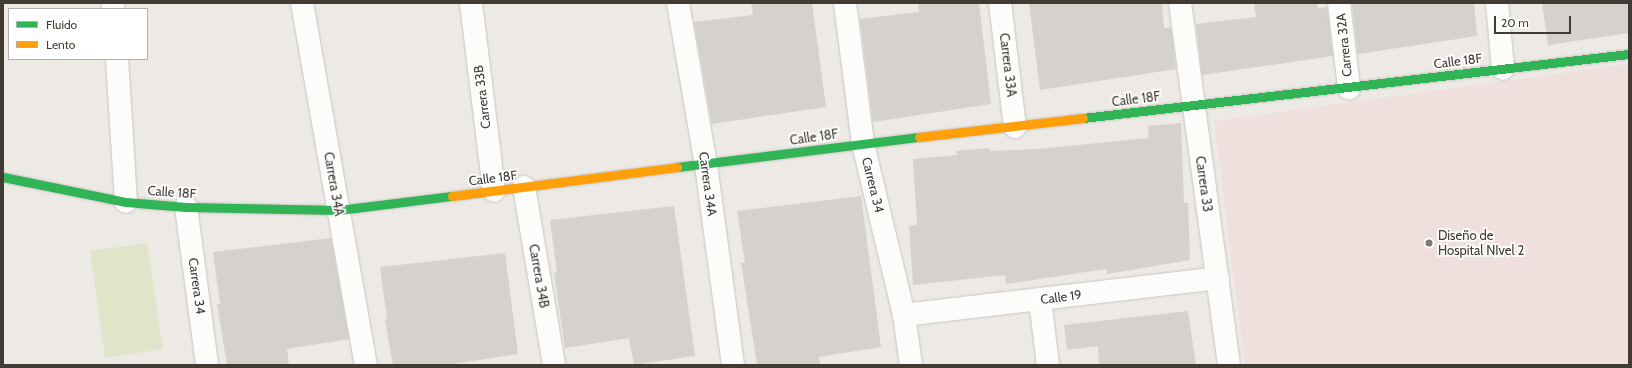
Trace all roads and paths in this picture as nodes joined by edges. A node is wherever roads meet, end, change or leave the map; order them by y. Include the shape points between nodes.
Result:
1 (302, 3) edge
2 (471, 3) edge
3 (678, 3) edge
4 (845, 3) edge
5 (1000, 3) edge
6 (1180, 3) edge
7 (1340, 3) edge
8 (1497, 3) edge
9 (1629, 54) edge
10 (117, 60) edge
11 (1503, 69) junction
12 (1349, 88) junction
13 (1192, 106) junction
14 (1016, 127) junction
15 (862, 144) junction
16 (706, 165) junction
17 (3, 177) edge
18 (524, 187) junction
19 (494, 190) junction
20 (126, 202) junction
21 (186, 207) junction
22 (339, 210) junction
23 (1218, 278) junction
24 (1040, 300) junction
25 (904, 315) junction
26 (208, 365) edge
27 (366, 365) edge
28 (554, 365) edge
29 (733, 365) edge
30 (911, 365) edge
31 (1048, 365) edge
32 (1229, 365) edge

1 - 22 street, Carrera 34A
2 - 19 street, Carrera 33B
3 - 16 street, Carrera 34A
4 - 15 street, Carrera 34
5 - 14 street, Carrera 33A
6 - 13 street, Carrera 33
7 - 12 street, Carrera 32A
8 - 11 street
9 - 11 street, Calle 18F
10 - 20 street
11 - 12 street, Calle 18F
12 - 13 street, Calle 18F
13 - 14 street, Calle 18F
13 - 23 street, Carrera 33
14 - 15 street, Calle 18F
15 - 16 street, Calle 18F
15 - 25 street, Carrera 34
16 - 18 street, Calle 18F
16 - 29 street, Carrera 34A
17 - 20 street, Calle 18F
18 - 19 street, Calle 18F
18 - 28 street, Carrera 34B
19 - 22 street, Calle 18F
20 - 21 street, Calle 18F
21 - 22 street, Calle 18F
21 - 26 street, Carrera 34
22 - 27 street, Carrera 34A
23 - 24 street, Calle 19
23 - 32 street, Carrera 33
24 - 25 street, Calle 19
24 - 31 street
25 - 30 street, Carrera 34

